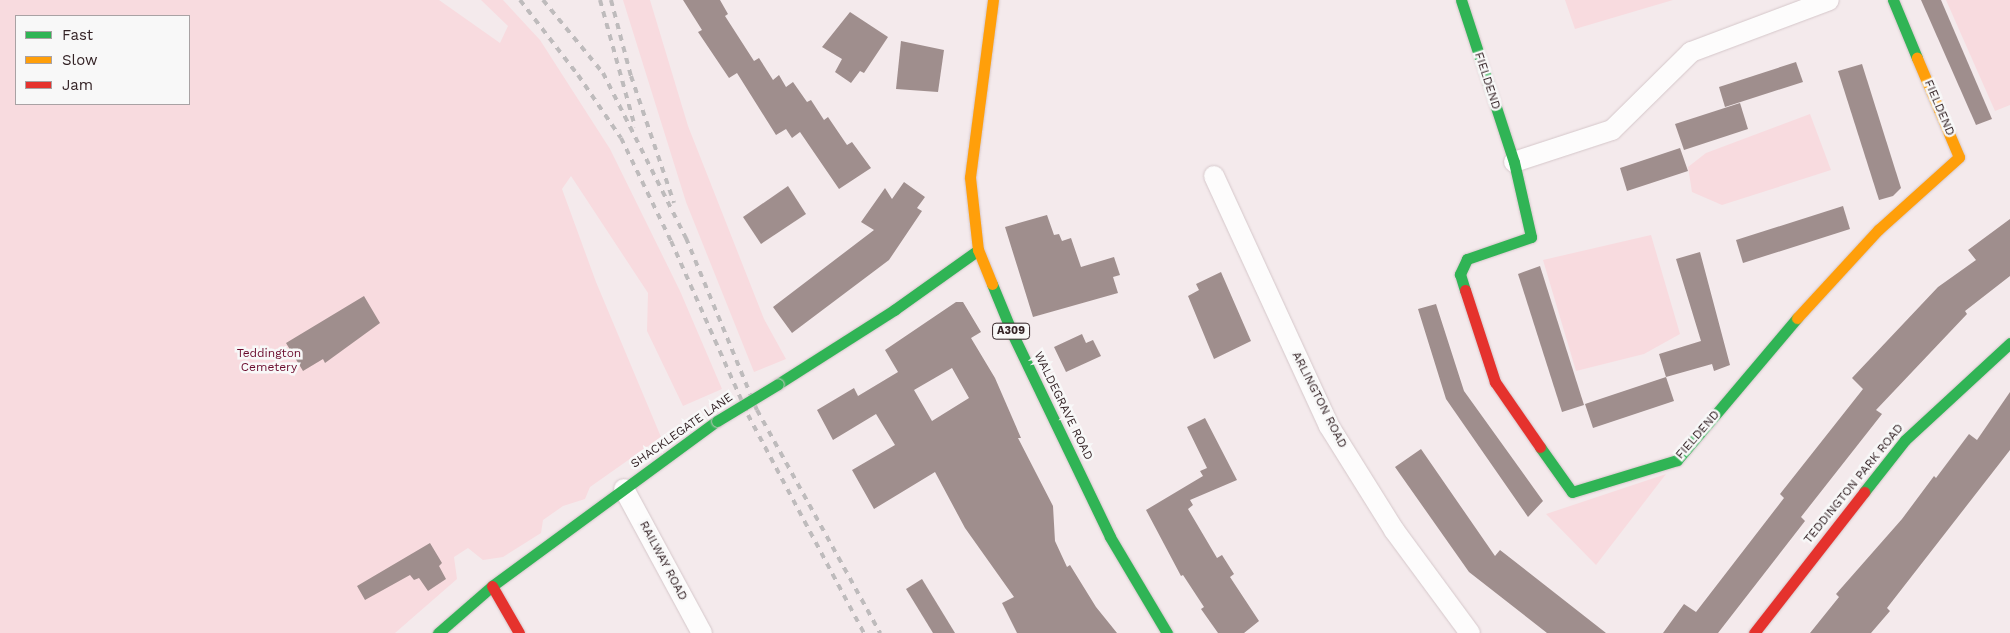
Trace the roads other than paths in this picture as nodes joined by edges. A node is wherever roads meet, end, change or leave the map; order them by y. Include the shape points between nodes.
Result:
1 (993, 0) edge
2 (1461, 0) edge
3 (1829, 0) edge
4 (1893, 0) edge
5 (1514, 162) junction
6 (1214, 176) dead end
7 (978, 250) junction
8 (2010, 343) edge
9 (624, 489) junction
10 (492, 586) junction
11 (438, 633) edge
12 (519, 633) edge
13 (702, 633) edge
14 (1167, 633) edge
15 (1470, 633) edge
16 (1754, 633) edge

1 - 7 street, WALDEGRAVE ROAD / A309 via 970,177
2 - 5 street, FIELDEND
3 - 5 street via 1691,52 1612,130
4 - 5 street, FIELDEND via 1959,157 1878,230 1764,356 1677,460 1572,492 1495,382 1460,274 1466,259 1531,237
6 - 15 street, ARLINGTON ROAD via 1329,426 1394,530
7 - 9 street, SHACKLEGATE LANE, bridge via 894,310 716,421
7 - 14 street, WALDEGRAVE ROAD / A309 via 1013,335 1110,537
8 - 16 street, TEDDINGTON PARK ROAD via 1905,440
9 - 10 street, SHACKLEGATE LANE
9 - 13 street, RAILWAY ROAD
10 - 11 street, SHACKLEGATE LANE
10 - 12 street

